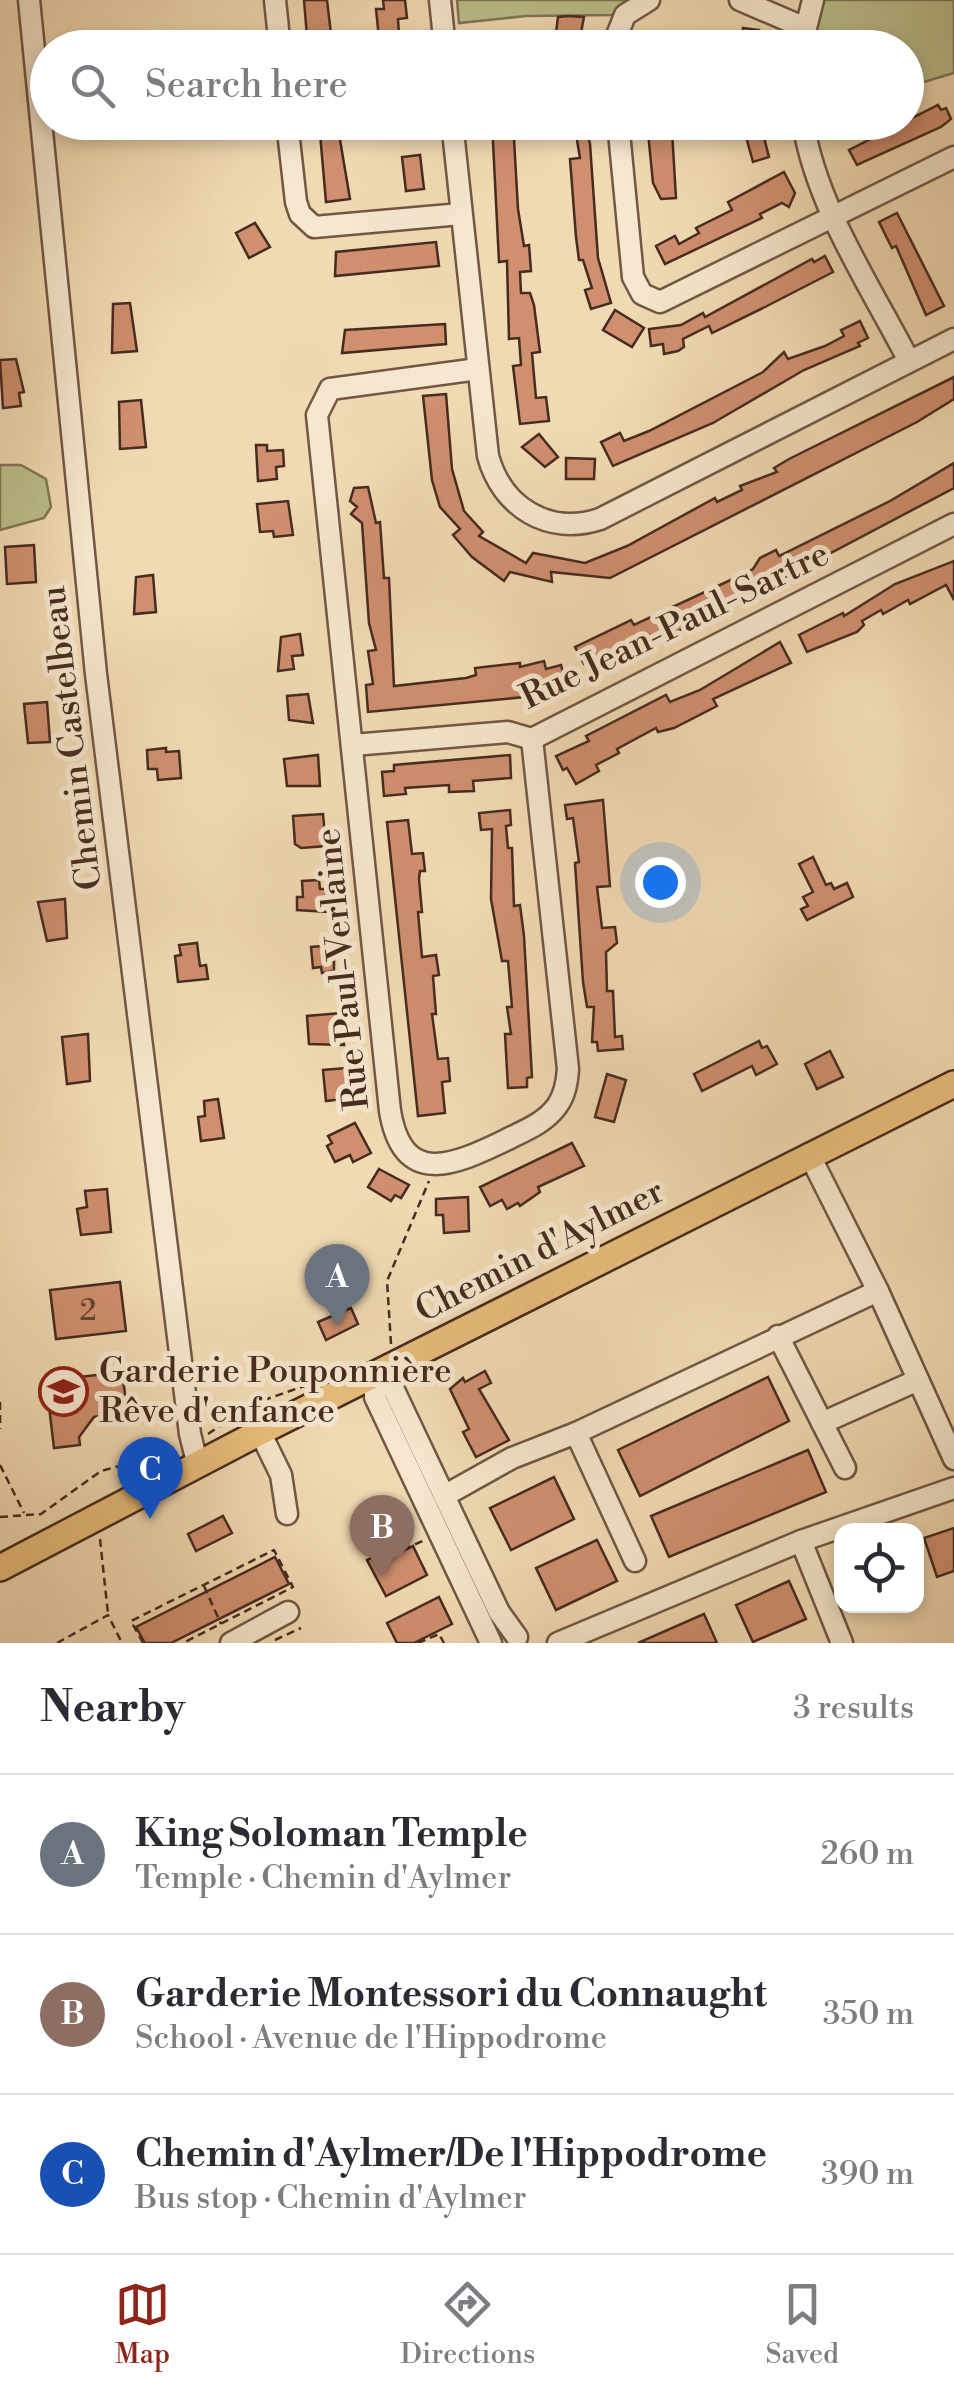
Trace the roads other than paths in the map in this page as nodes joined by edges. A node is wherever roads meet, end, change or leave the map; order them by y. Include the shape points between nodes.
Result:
1 (29, 0) edge
2 (275, 0) edge
3 (440, 0) edge
4 (648, 0) edge
5 (740, 0) edge
6 (813, 0) edge
7 (32, 30) edge
8 (278, 30) edge
9 (443, 30) edge
10 (619, 30) edge
11 (790, 30) edge
12 (804, 30) edge
13 (43, 140) edge
14 (290, 140) edge
15 (454, 140) edge
16 (620, 140) edge
17 (805, 140) edge
18 (954, 157) edge
19 (461, 214) junction
20 (834, 214) junction
21 (954, 339) edge
22 (910, 361) junction
23 (478, 369) junction
24 (954, 524) edge
25 (532, 739) junction
26 (353, 744) junction
27 (954, 1084) edge
28 (810, 1154) junction
29 (878, 1291) junction
30 (778, 1336) junction
31 (375, 1375) junction
32 (918, 1380) junction
33 (822, 1423) junction
34 (260, 1432) junction
35 (576, 1433) junction
36 (954, 1459) edge
37 (198, 1466) junction
38 (845, 1468) dead end
39 (954, 1488) edge
40 (444, 1496) junction
41 (286, 1514) dead end
42 (800, 1541) junction
43 (635, 1561) dead end
44 (0, 1568) edge
45 (295, 1620) road end
46 (228, 1639) edge
47 (516, 1641) edge
48 (490, 1643) edge
49 (558, 1643) edge
50 (842, 1643) edge

1 - 7 street, Chemin Castelbeau
2 - 8 street
3 - 9 street
4 - 10 street via 625,15
5 - 11 street
6 - 12 street
13 - 37 street, Chemin Castelbeau via 98,694
14 - 19 street via 296,202 314,227
15 - 19 street
16 - 20 street via 633,277 650,300 670,300
17 - 20 street
18 - 20 street
19 - 23 street
20 - 22 street
21 - 22 street
22 - 23 street via 600,519 575,525 534,516 499,487 488,456
23 - 26 street, Rue Paul-Verlaine via 341,386 319,404
24 - 25 street, Rue Jean-Paul-Sartre
25 - 26 street, Rue Jean-Paul-Sartre via 508,732
25 - 26 street, Rue Paul-Verlaine via 567,1082 559,1104 541,1122 457,1164 433,1164 404,1149 392,1127
27 - 28 main road, Chemin d'Aylmer
28 - 29 street
28 - 31 main road, Chemin d'Aylmer
29 - 30 street
29 - 32 street
30 - 33 street
30 - 35 street
31 - 34 main road, Chemin d'Aylmer
31 - 40 street via 393,1388
31 - 48 street via 375,1397
32 - 33 street
32 - 36 street
33 - 38 street
34 - 37 main road, Chemin d'Aylmer
34 - 41 street via 281,1475
35 - 40 street via 512,1458
35 - 43 street
37 - 44 main road, Chemin d'Aylmer
39 - 42 street
40 - 47 street
42 - 49 street
42 - 50 street
45 - 46 street

